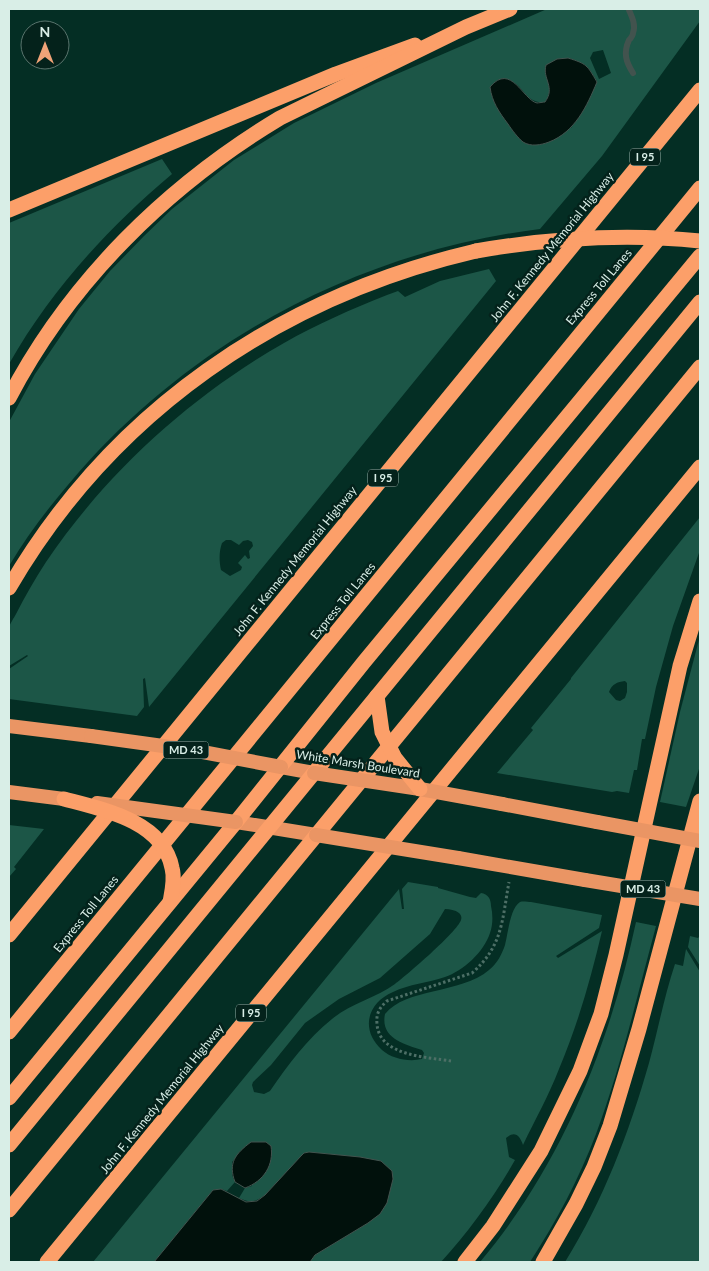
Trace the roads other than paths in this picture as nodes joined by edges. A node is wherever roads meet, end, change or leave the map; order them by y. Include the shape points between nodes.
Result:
1 (510, 9) edge
2 (466, 27) junction
3 (700, 90) edge
4 (700, 188) edge
5 (9, 210) edge
6 (700, 241) edge
7 (700, 256) edge
8 (700, 302) edge
9 (700, 367) edge
10 (9, 398) edge
11 (700, 467) edge
12 (9, 588) edge
13 (700, 601) edge
14 (377, 696) junction
15 (9, 726) edge
16 (281, 767) junction
17 (314, 773) junction
18 (420, 789) junction
19 (9, 792) edge
20 (64, 799) junction
21 (700, 801) edge
22 (236, 822) junction
23 (270, 827) junction
24 (700, 841) edge
25 (700, 899) edge
26 (170, 902) junction
27 (9, 934) edge
28 (9, 1032) edge
29 (9, 1098) edge
30 (9, 1145) edge
31 (9, 1210) edge
32 (47, 1262) edge
33 (464, 1262) edge
34 (543, 1262) edge

1 - 2 highway
2 - 5 highway via 336,74
2 - 10 highway via 280,118 203,170 142,223 97,269 45,338
3 - 27 highway, John F. Kennedy Memorial Highway / I 95
4 - 28 highway, Express Toll Lanes
6 - 12 highway, bridge via 643,236 542,241 476,252 413,268 325,301 216,364 128,436 66,504
7 - 16 highway
8 - 14 highway
9 - 31 highway
11 - 32 highway, John F. Kennedy Memorial Highway / I 95
13 - 33 highway via 680,666 601,1014 580,1071 541,1151 493,1226
14 - 17 highway
14 - 18 highway, bridge via 382,732 394,758
15 - 16 highway, White Marsh Boulevard / MD 43, bridge via 192,750
16 - 17 highway, White Marsh Boulevard / MD 43
16 - 22 highway
17 - 18 highway, White Marsh Boulevard / MD 43, bridge
17 - 23 highway
18 - 24 highway, White Marsh Boulevard / MD 43, bridge
19 - 20 highway, MD 43
20 - 22 highway, MD 43, bridge
20 - 26 highway, bridge via 119,814 153,836 167,854 172,867
21 - 34 highway via 637,1038 610,1126 576,1204
22 - 23 highway, MD 43
22 - 26 highway
23 - 25 highway, MD 43, bridge
23 - 30 highway
26 - 29 highway

